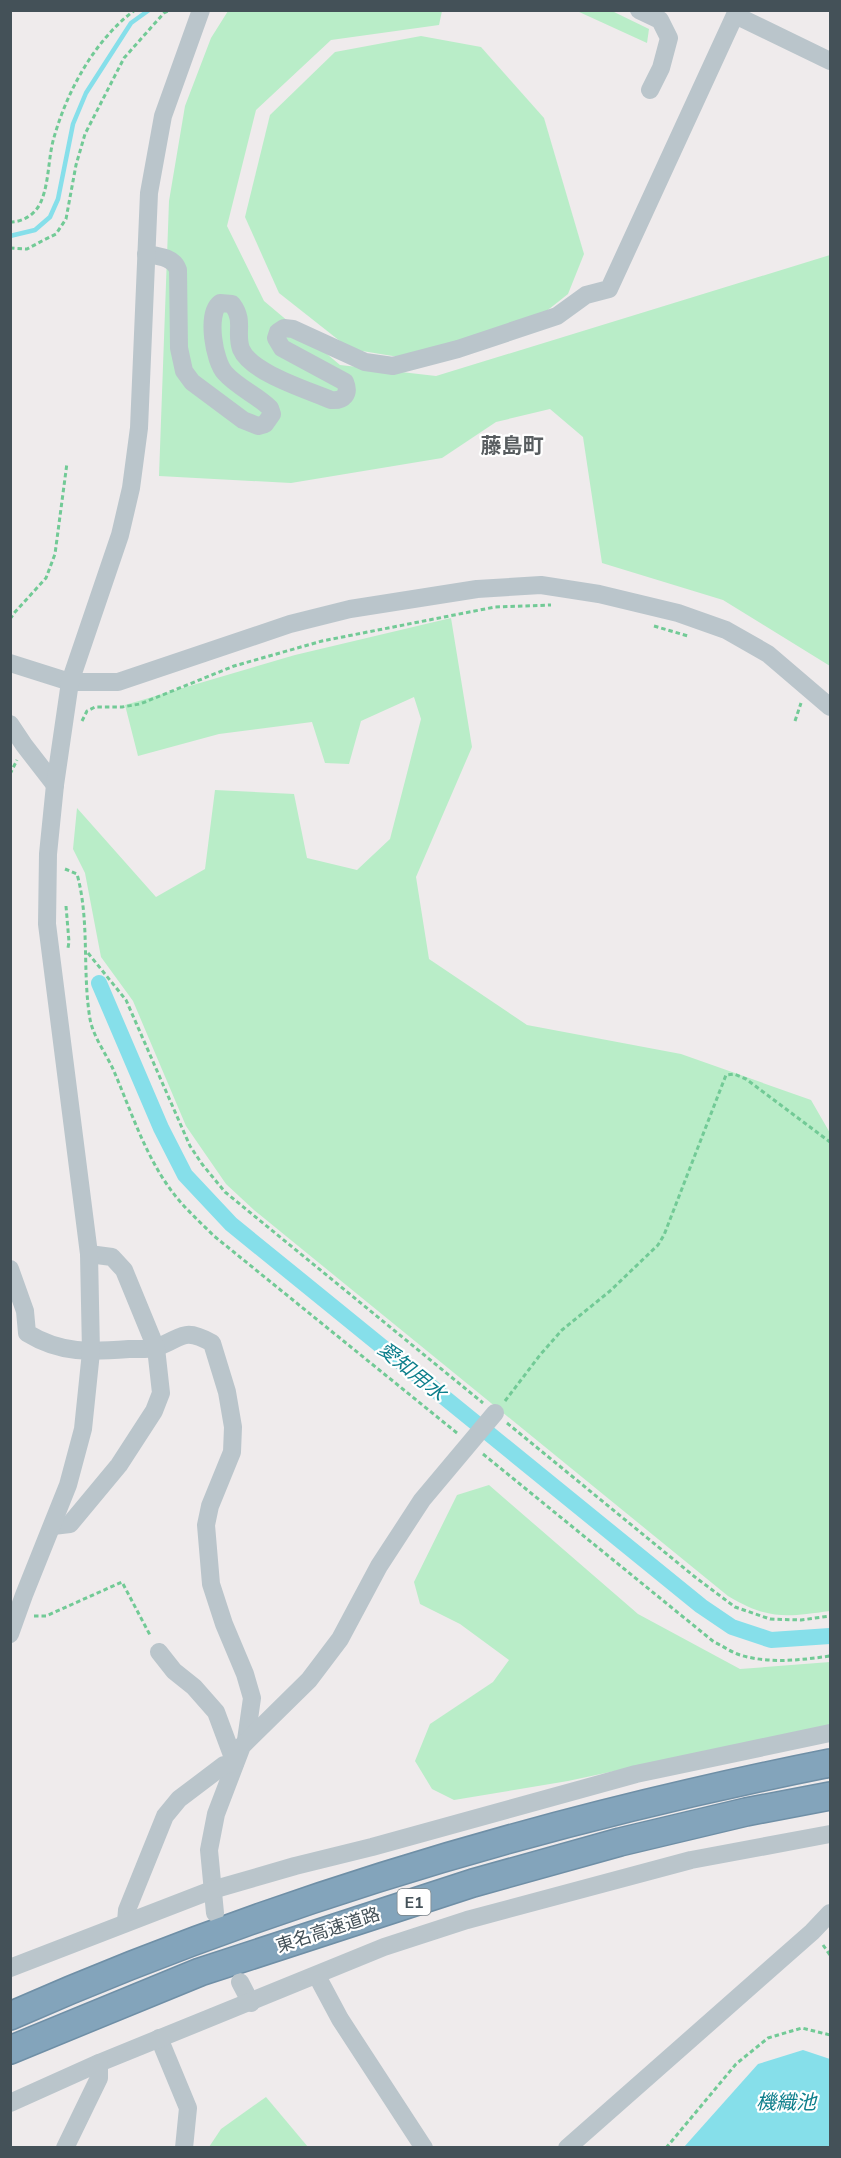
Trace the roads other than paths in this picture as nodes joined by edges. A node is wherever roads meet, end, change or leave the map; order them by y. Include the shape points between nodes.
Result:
1 (201, 10) edge
2 (639, 10) edge
3 (831, 61) edge
4 (650, 90) dead end
5 (146, 254) junction
6 (10, 663) edge
7 (70, 682) junction
8 (831, 707) edge
9 (10, 724) edge
10 (55, 784) junction
11 (89, 1254) junction
12 (10, 1269) edge
13 (18, 1308) edge
14 (156, 1348) junction
15 (90, 1352) junction
16 (495, 1413) road end
17 (53, 1526) junction
18 (17, 1592) edge
19 (10, 1634) edge
20 (159, 1652) road end
21 (831, 1733) edge
22 (246, 1740) junction
23 (235, 1763) junction
24 (831, 1763) edge
25 (831, 1796) edge
26 (831, 1834) edge
27 (212, 1890) junction
28 (215, 1913) dead end
29 (831, 1914) edge
30 (126, 1922) junction
31 (10, 1968) edge
32 (317, 1976) junction
33 (240, 1982) dead end
34 (251, 2003) junction
35 (10, 2016) edge
36 (159, 2038) junction
37 (10, 2050) edge
38 (99, 2063) junction
39 (10, 2103) edge
40 (65, 2148) edge
41 (184, 2148) edge
42 (423, 2148) edge
43 (567, 2148) edge

1 - 5 street via 164,116 149,193
2 - 4 street via 660,20 669,38
3 - 5 street via 735,15 609,289 586,295 557,316 393,366 364,362 293,328 278,332 276,338 282,348 345,382 347,393 331,400 251,363 241,349 237,311 232,304 220,303 212,315 220,366 270,408 272,414 266,424 258,426 243,420 188,377 178,348 176,264
5 - 7 street via 139,428 131,488 120,535
6 - 7 street
7 - 8 street via 118,682 290,624 350,609 477,589 541,585 678,613 726,630 768,654
7 - 10 street
9 - 10 street
10 - 11 street via 47,924
11 - 14 street via 112,1257 124,1270
11 - 15 street
12 - 13 street
13 - 15 street via 27,1333 78,1352
14 - 15 street
14 - 17 street via 161,1393 154,1411 119,1465 70,1524
14 - 22 street via 189,1334 212,1343 227,1392 233,1427 232,1452 206,1525 211,1584 252,1698
15 - 17 street via 83,1429
16 - 22 street via 422,1500 379,1566 339,1639 309,1680
17 - 18 street
18 - 19 street via 17,1616
20 - 23 street via 216,1712
21 - 27 street via 636,1774
22 - 23 street
23 - 27 street via 216,1814 209,1850
23 - 30 street via 224,1765 179,1799 165,1816 127,1910
24 - 35 highway, 東名高速道路 / E1 via 632,1807 485,1845 308,1901 153,1957
25 - 37 highway, 東名高速道路 / E1 via 620,1842 474,1883 200,1972
26 - 32 street via 691,1860 467,1920 384,1947
27 - 28 street
27 - 30 street
29 - 43 street
30 - 31 street
32 - 34 street
32 - 42 street
33 - 34 street
34 - 36 street
36 - 38 street
36 - 41 street via 188,2108
38 - 39 street
38 - 40 street via 99,2078

